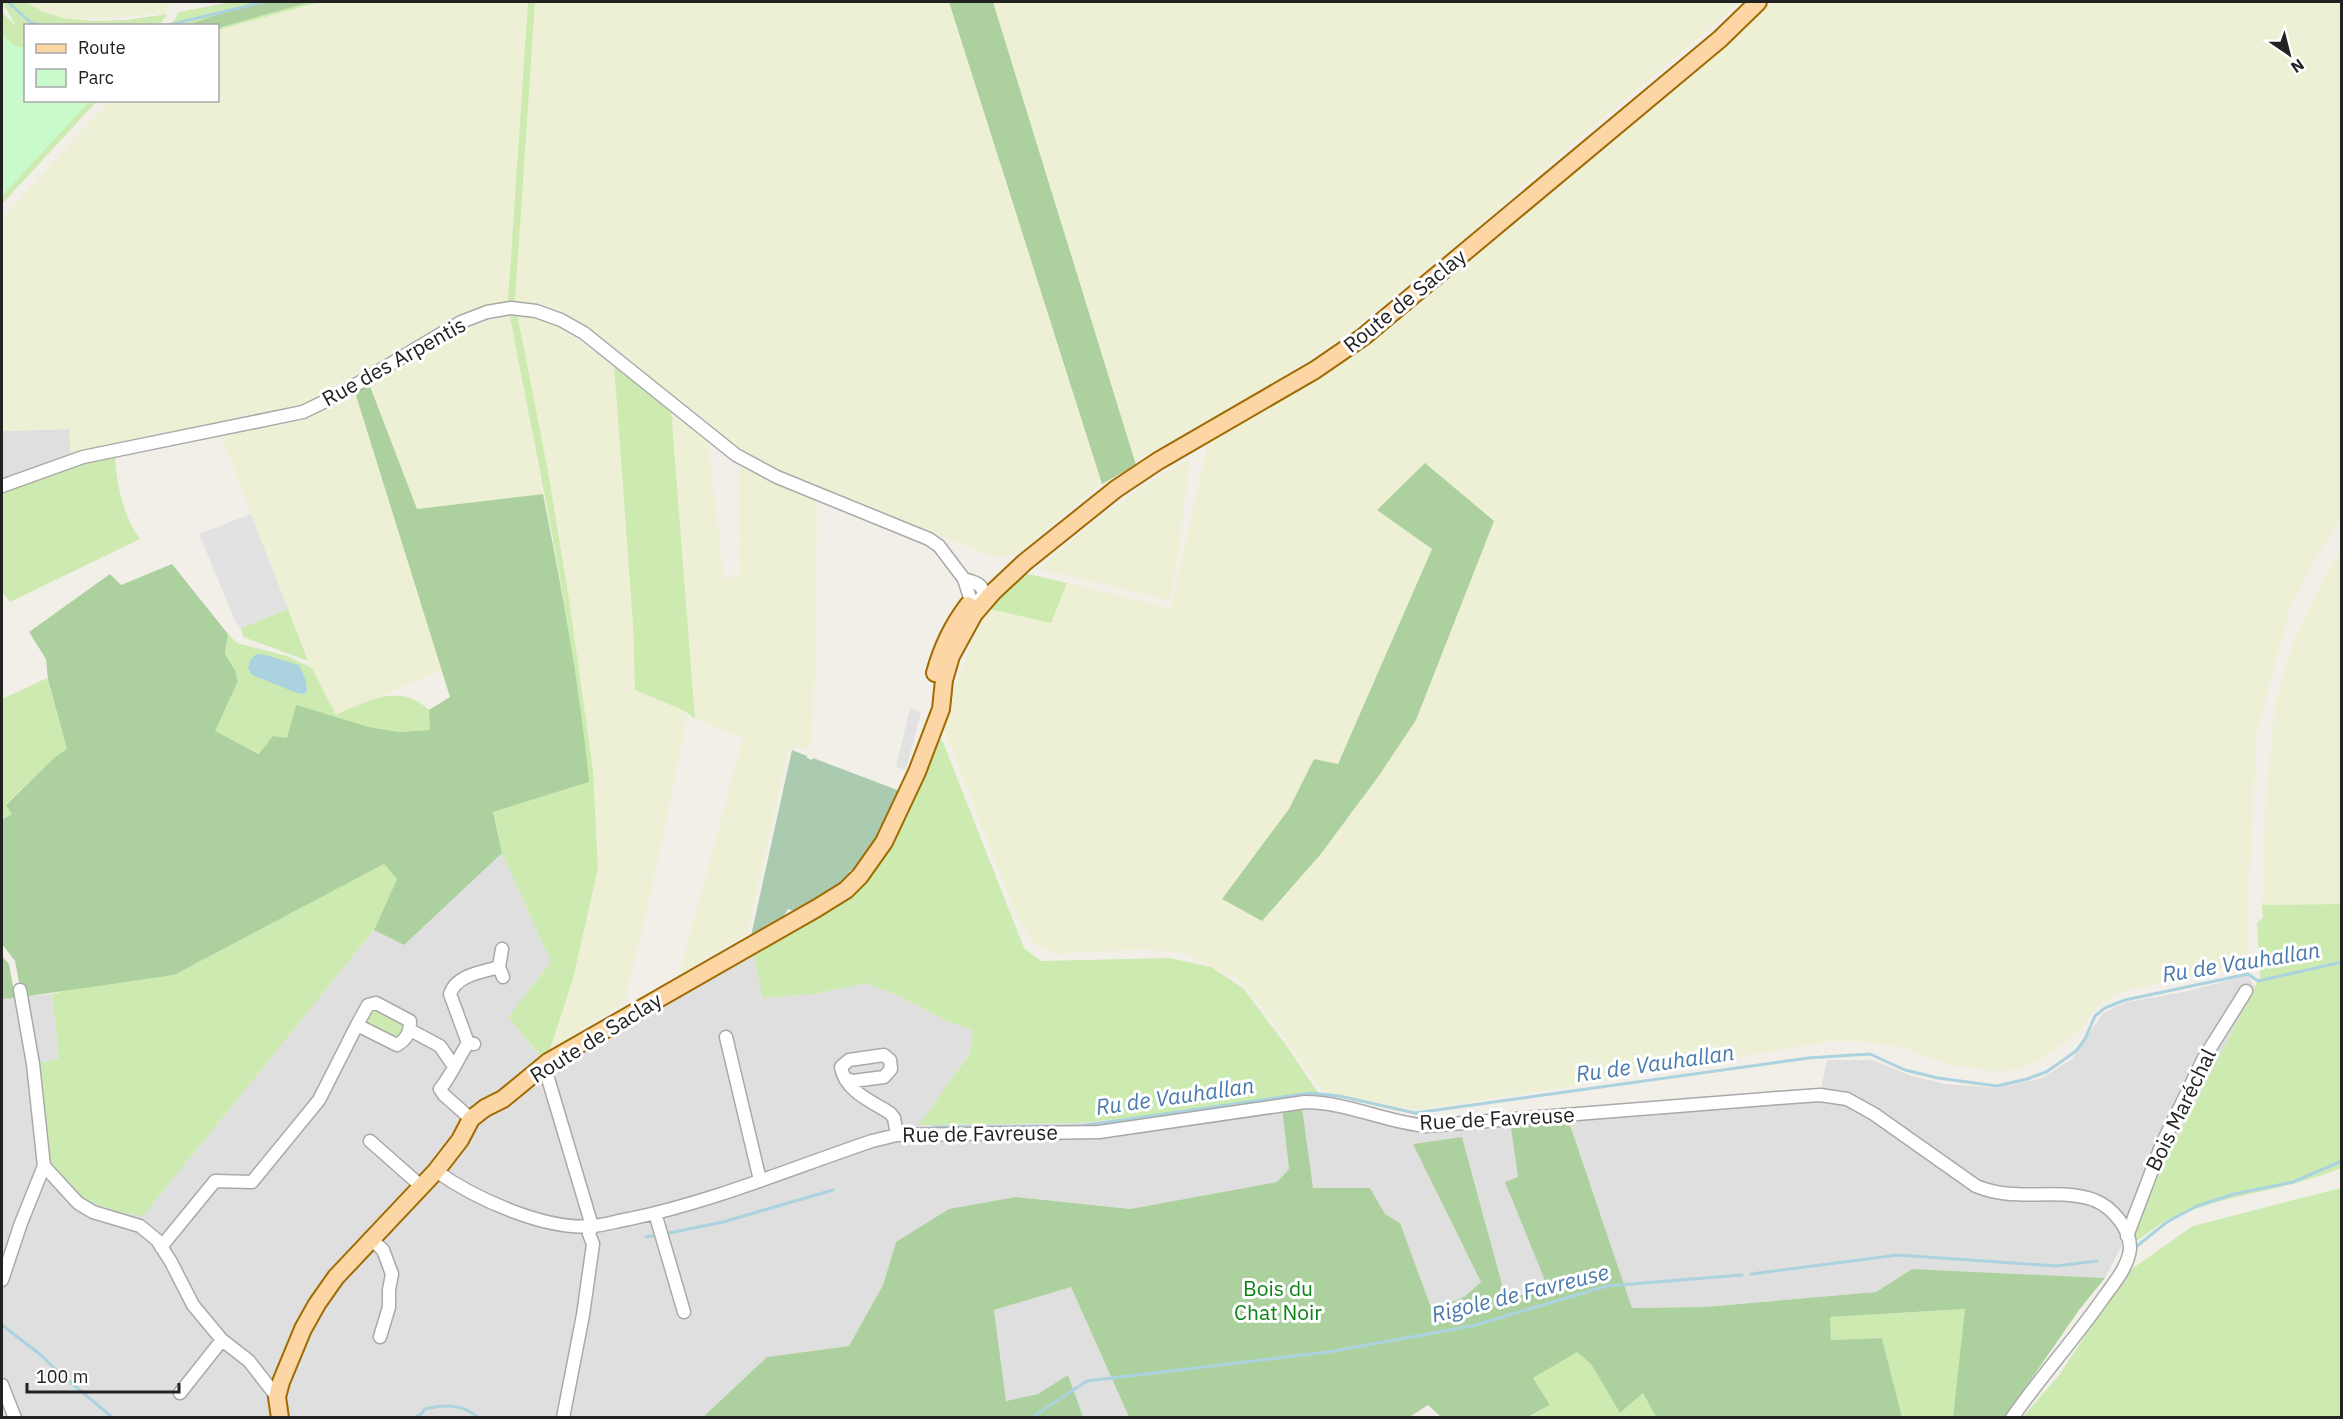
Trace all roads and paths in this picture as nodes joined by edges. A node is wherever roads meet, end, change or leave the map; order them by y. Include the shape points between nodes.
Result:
1 (1758, 2) edge
2 (2, 486) edge
3 (1025, 562) junction
4 (964, 579) junction
5 (983, 588) junction
6 (971, 601) junction
7 (963, 631) junction
8 (932, 727) junction
9 (502, 949) dead end
10 (20, 990) dead end
11 (2246, 991) dead end
12 (357, 1025) junction
13 (410, 1030) junction
14 (726, 1037) dead end
15 (453, 1065) junction
16 (544, 1065) junction
17 (846, 1080) dead end
18 (471, 1119) junction
19 (897, 1135) junction
20 (370, 1141) dead end
21 (44, 1166) junction
22 (436, 1171) junction
23 (760, 1180) junction
24 (421, 1186) junction
25 (655, 1214) junction
26 (592, 1226) junction
27 (2127, 1236) junction
28 (371, 1239) junction
29 (161, 1247) junction
30 (2, 1280) edge
31 (684, 1312) dead end
32 (380, 1337) dead end
33 (222, 1340) junction
34 (2, 1385) edge
35 (180, 1393) dead end
36 (277, 1397) junction
37 (15, 1418) edge
38 (280, 1418) edge
39 (563, 1418) edge
40 (2012, 1418) edge

1 - 3 main road, Route de Saclay via 1720,39 1363,337 1315,370 1138,473
2 - 4 street, Rue des Arpentis via 83,457 303,412 461,322 511,308 536,311 584,333 755,466 929,539
3 - 5 main road, Route de Saclay
3 - 7 main road, Route de Saclay via 984,602
4 - 5 street, Rue des Arpentis
4 - 6 street, Rue des Arpentis
5 - 6 main road, Route de Saclay
5 - 7 street, Route de Saclay via 984,594 964,621
6 - 8 main road, Route de Saclay via 942,648 933,678
7 - 8 main road, Route de Saclay via 951,656 941,709
8 - 16 main road, Route de Saclay via 917,772 884,842 846,890
9 - 15 street via 501,972 461,979 452,987 450,994 471,1043
10 - 21 street
11 - 27 street, Bois Maréchal via 2204,1058 2162,1144
12 - 13 street via 398,1045
12 - 13 street via 368,1005 376,1003 410,1020
12 - 29 street via 319,1100 252,1182 214,1181
13 - 15 street via 440,1046
14 - 23 street
15 - 18 street via 440,1089
16 - 18 main road, Route de Saclay via 503,1100
16 - 26 street
17 - 19 street via 854,1090 891,1113
18 - 22 main road, Route de Saclay
19 - 23 street, Rue de Favreuse
19 - 27 street, Rue de Favreuse via 1099,1132 1305,1102 1321,1102 1403,1124 1426,1126 1820,1095 1847,1100 1874,1114 1976,1186 2002,1194 2090,1199 2116,1216
20 - 24 street
21 - 29 street via 78,1203 93,1212 140,1226
21 - 30 street
22 - 24 main road, Route de Saclay
22 - 26 street, Rue de Favreuse via 468,1192 525,1215
23 - 25 street, Rue de Favreuse
24 - 28 main road, Route de Saclay
25 - 26 street, Rue de Favreuse
25 - 31 street
26 - 39 street via 583,1315
27 - 40 street, Bois Maréchal via 2129,1254 2118,1277
28 - 32 street via 383,1250 392,1274 389,1307
28 - 36 main road, Route de Saclay via 317,1304
29 - 33 street via 193,1305
33 - 35 street
33 - 36 street via 249,1361
34 - 37 street
36 - 38 main road, Route de Saclay

